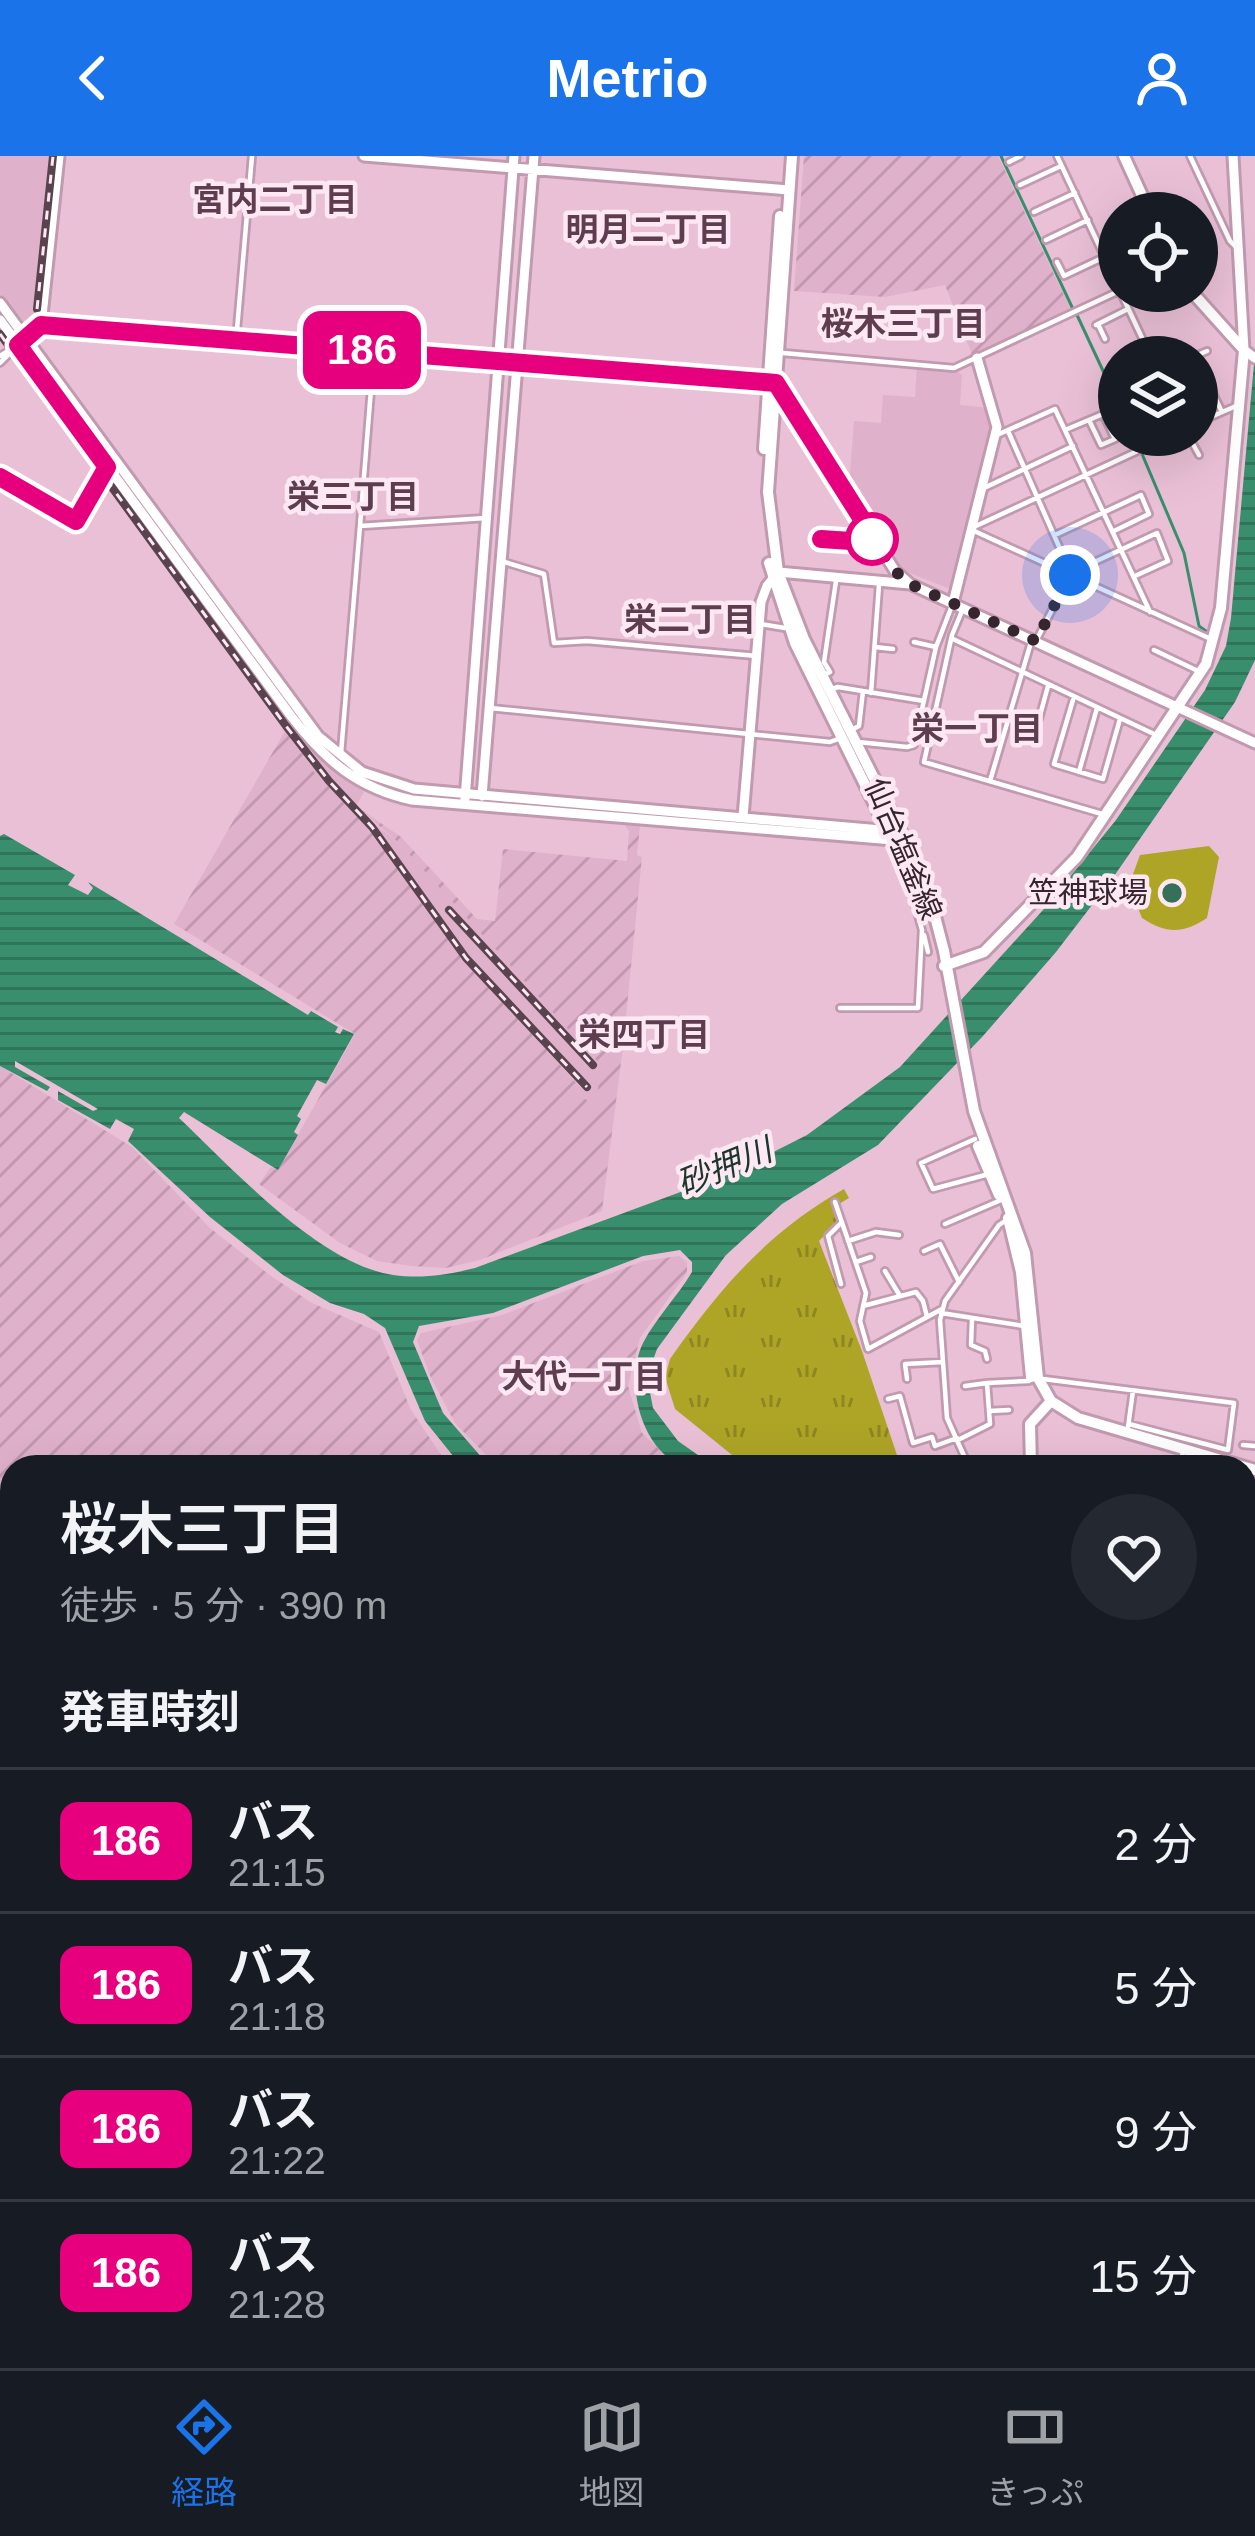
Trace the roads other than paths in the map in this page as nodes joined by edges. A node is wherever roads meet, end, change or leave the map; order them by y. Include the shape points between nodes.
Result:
1 (58, 156) edge
2 (251, 156) edge
3 (364, 156) edge
4 (534, 156) edge
5 (789, 156) edge
6 (1021, 156) edge
7 (1058, 156) edge
8 (1124, 156) edge
9 (1190, 156) edge
10 (1233, 156) edge
11 (514, 162) edge
12 (1009, 162) dead end
13 (1061, 166) junction
14 (533, 169) junction
15 (1020, 185) dead end
16 (786, 190) junction
17 (1140, 192) edge
18 (1075, 193) junction
19 (1034, 212) dead end
20 (1088, 220) junction
21 (1046, 240) dead end
22 (1098, 242) edge
23 (1240, 250) junction
24 (1098, 260) edge
25 (1057, 262) dead end
26 (505, 284) junction
27 (523, 286) junction
28 (1098, 300) edge
29 (0, 303) edge
30 (1123, 312) edge
31 (1211, 312) edge
32 (0, 320) edge
33 (41, 325) junction
34 (1103, 336) edge
35 (236, 340) junction
36 (22, 342) junction
37 (374, 350) junction
38 (778, 353) junction
39 (1251, 355) edge
40 (977, 358) junction
41 (0, 360) edge
42 (499, 361) junction
43 (517, 362) junction
44 (772, 382) junction
45 (496, 389) junction
46 (514, 390) junction
47 (1218, 404) edge
48 (1239, 406) junction
49 (1222, 412) junction
50 (1218, 414) edge
51 (1089, 420) junction
52 (1065, 430) junction
53 (1007, 431) junction
54 (995, 436) junction
55 (1073, 446) junction
56 (1127, 456) edge
57 (107, 467) junction
58 (1025, 469) junction
59 (1087, 475) junction
60 (0, 477) edge
61 (982, 489) junction
62 (1038, 497) junction
63 (1105, 512) junction
64 (486, 518) junction
65 (360, 526) junction
66 (973, 529) junction
67 (1114, 531) junction
68 (1055, 535) junction
69 (874, 538) junction
70 (821, 539) dead end
71 (1123, 548) junction
72 (501, 561) junction
73 (185, 562) junction
74 (1072, 574) junction
75 (775, 575) junction
76 (837, 576) junction
77 (887, 576) junction
78 (1135, 576) junction
79 (958, 605) junction
80 (1150, 612) junction
81 (759, 624) junction
82 (951, 638) junction
83 (1034, 640) junction
84 (1215, 641) junction
85 (914, 642) dead end
86 (795, 643) junction
87 (875, 646) junction
88 (937, 647) junction
89 (893, 649) dead end
90 (1154, 650) dead end
91 (757, 656) junction
92 (1022, 672) junction
93 (1202, 673) junction
94 (822, 676) junction
95 (1048, 686) junction
96 (829, 690) junction
97 (863, 691) junction
98 (871, 693) junction
99 (1074, 698) junction
100 (924, 701) junction
101 (490, 708) junction
102 (1097, 709) junction
103 (1182, 711) junction
104 (1039, 719) dead end
105 (1120, 719) junction
106 (751, 734) junction
107 (849, 736) junction
108 (1159, 737) junction
109 (1255, 743) edge
110 (339, 763) junction
111 (1054, 764) junction
112 (1079, 772) junction
113 (1051, 775) dead end
114 (990, 781) junction
115 (465, 799) junction
116 (481, 800) junction
117 (1108, 815) junction
118 (743, 822) junction
119 (897, 836) junction
120 (895, 855) dead end
121 (910, 878) junction
122 (922, 930) junction
123 (928, 952) dead end
124 (944, 966) junction
125 (840, 1008) dead end
126 (962, 1067) junction
127 (975, 1139) junction
128 (989, 1174) junction
129 (1001, 1200) junction
130 (835, 1202) dead end
131 (1011, 1217) junction
132 (842, 1222) junction
133 (945, 1224) dead end
134 (898, 1235) dead end
135 (848, 1241) junction
136 (924, 1251) dead end
137 (871, 1257) dead end
138 (856, 1262) junction
139 (885, 1270) dead end
140 (959, 1282) junction
141 (841, 1284) dead end
142 (900, 1296) junction
143 (863, 1306) junction
144 (942, 1311) junction
145 (927, 1317) junction
146 (972, 1319) junction
147 (1026, 1327) junction
148 (987, 1359) dead end
149 (943, 1362) junction
150 (907, 1379) dead end
151 (1035, 1379) junction
152 (987, 1383) junction
153 (964, 1386) dead end
154 (1133, 1390) junction
155 (888, 1399) dead end
156 (1048, 1403) junction
157 (1009, 1410) dead end
158 (989, 1411) junction
159 (1128, 1428) junction
160 (957, 1439) junction
161 (1243, 1445) dead end
162 (1255, 1446) edge
163 (964, 1455) edge
164 (1031, 1455) edge
165 (1176, 1455) edge
166 (1178, 1455) edge

1 - 33 street
2 - 35 street
3 - 11 street
4 - 14 street
5 - 16 main road, 仙台塩釜線
6 - 12 street
7 - 13 street
8 - 17 main road
9 - 23 street
10 - 23 street
11 - 14 street
11 - 26 street
13 - 15 street
13 - 18 street
14 - 16 street
14 - 27 street
16 - 38 main road, 仙台塩釜線
16 - 44 main road, 仙台塩釜線
18 - 19 street
18 - 20 street
20 - 21 street
20 - 22 street
23 - 39 street
24 - 25 street via 1064,276
26 - 27 street
26 - 42 street
27 - 43 street
28 - 40 street
29 - 36 street
30 - 34 street via 1097,324
31 - 39 main road
32 - 36 street
33 - 35 street
33 - 36 street
35 - 37 street
36 - 41 street
36 - 57 street
36 - 73 street
37 - 42 street
37 - 65 street
38 - 40 street via 954,368
38 - 44 main road, 仙台塩釜線
39 - 48 main road
40 - 54 street via 997,416
42 - 43 street
42 - 45 street
43 - 44 street
43 - 46 street
44 - 69 street
44 - 75 main road, 仙台塩釜線
45 - 46 street
45 - 64 street
46 - 72 street
47 - 49 street
48 - 49 street
48 - 84 main road
49 - 50 street
51 - 51 street via 1103,414 1115,439 1101,445
51 - 52 street
52 - 53 street via 1055,409
52 - 55 street
53 - 54 street
53 - 58 street
54 - 61 street
55 - 58 street
55 - 59 street
56 - 59 street
57 - 60 street via 76,521
57 - 73 street
58 - 61 street
58 - 62 street
59 - 62 street
59 - 63 street
61 - 66 street
62 - 66 street
62 - 68 street
63 - 67 street
63 - 67 street via 1141,495 1150,514
63 - 68 street
64 - 65 street
64 - 115 street
65 - 110 street
66 - 74 street
66 - 79 street
67 - 71 street
68 - 74 street
69 - 70 street
69 - 77 street
71 - 74 street
71 - 78 street
71 - 78 street via 1156,533 1168,561
72 - 91 street via 544,574 554,643
72 - 101 street
73 - 110 street via 291,716 319,752
74 - 80 street
74 - 83 street
75 - 76 street
75 - 81 street
75 - 86 main road, 仙台塩釜線
75 - 94 main road, 仙台塩釜線
76 - 77 street
76 - 94 street via 824,662 830,672
77 - 79 street
77 - 87 street
78 - 80 street
79 - 82 street
79 - 83 street
79 - 88 street
80 - 84 street
81 - 86 street via 782,626
81 - 91 street
82 - 92 street
82 - 114 street via 924,762
83 - 92 street
83 - 103 street
84 - 93 main road
85 - 88 street
86 - 107 main road, 仙台塩釜線
87 - 89 street
87 - 98 street
88 - 100 street
90 - 93 street
91 - 106 street
92 - 95 street
92 - 114 street
93 - 103 main road
94 - 96 main road, 仙台塩釜線
95 - 99 street
95 - 104 street
96 - 97 street
96 - 107 main road, 仙台塩釜線
97 - 98 street
97 - 107 street via 859,726
98 - 100 street
99 - 102 street
99 - 111 street
100 - 107 street via 910,747
101 - 106 street
101 - 116 street
102 - 105 street
102 - 112 street
103 - 108 main road
103 - 109 street
105 - 108 street
105 - 112 street via 1103,779
106 - 107 street via 830,742
106 - 118 street
107 - 119 main road, 仙台塩釜線
108 - 117 main road
110 - 115 street via 386,794
111 - 112 street
111 - 113 street
114 - 117 street
115 - 116 street
116 - 118 street
117 - 124 main road via 993,944
118 - 119 street
119 - 121 main road, 仙台塩釜線
119 - 124 main road, 仙台塩釜線 via 932,905
120 - 121 street
121 - 122 street
121 - 124 main road, 仙台塩釜線
122 - 123 street
122 - 125 street via 919,1008
124 - 126 main road, 仙台塩釜線
126 - 127 main road, 仙台塩釜線
126 - 131 main road, 仙台塩釜線
127 - 128 main road, 仙台塩釜線
127 - 128 street via 922,1162 932,1189
128 - 129 main road, 仙台塩釜線
129 - 131 main road, 仙台塩釜線
129 - 133 street
130 - 132 street
131 - 140 street
131 - 147 main road, 仙台塩釜線
131 - 151 main road, 仙台塩釜線 via 1029,1274
132 - 135 street
132 - 141 street via 828,1236
134 - 135 street
135 - 138 street
136 - 140 street via 940,1244
137 - 138 street
138 - 143 street
139 - 142 street
140 - 144 street
142 - 143 street
142 - 145 street via 916,1292
143 - 145 street via 868,1349
144 - 145 street
144 - 146 street
144 - 149 street
146 - 147 street
146 - 148 street via 971,1345
147 - 151 main road, 仙台塩釜線
149 - 150 street via 905,1364
149 - 160 street via 947,1418
151 - 152 street
151 - 154 street
151 - 156 main road, 仙台塩釜線
152 - 153 street
152 - 158 street
154 - 159 street
154 - 159 street via 1234,1403 1228,1450
155 - 160 street via 899,1396 913,1443
156 - 159 main road
156 - 164 main road via 1030,1424
156 - 165 main road via 1063,1420
157 - 158 street
158 - 160 street via 990,1424
159 - 166 main road
160 - 163 street
161 - 162 street

